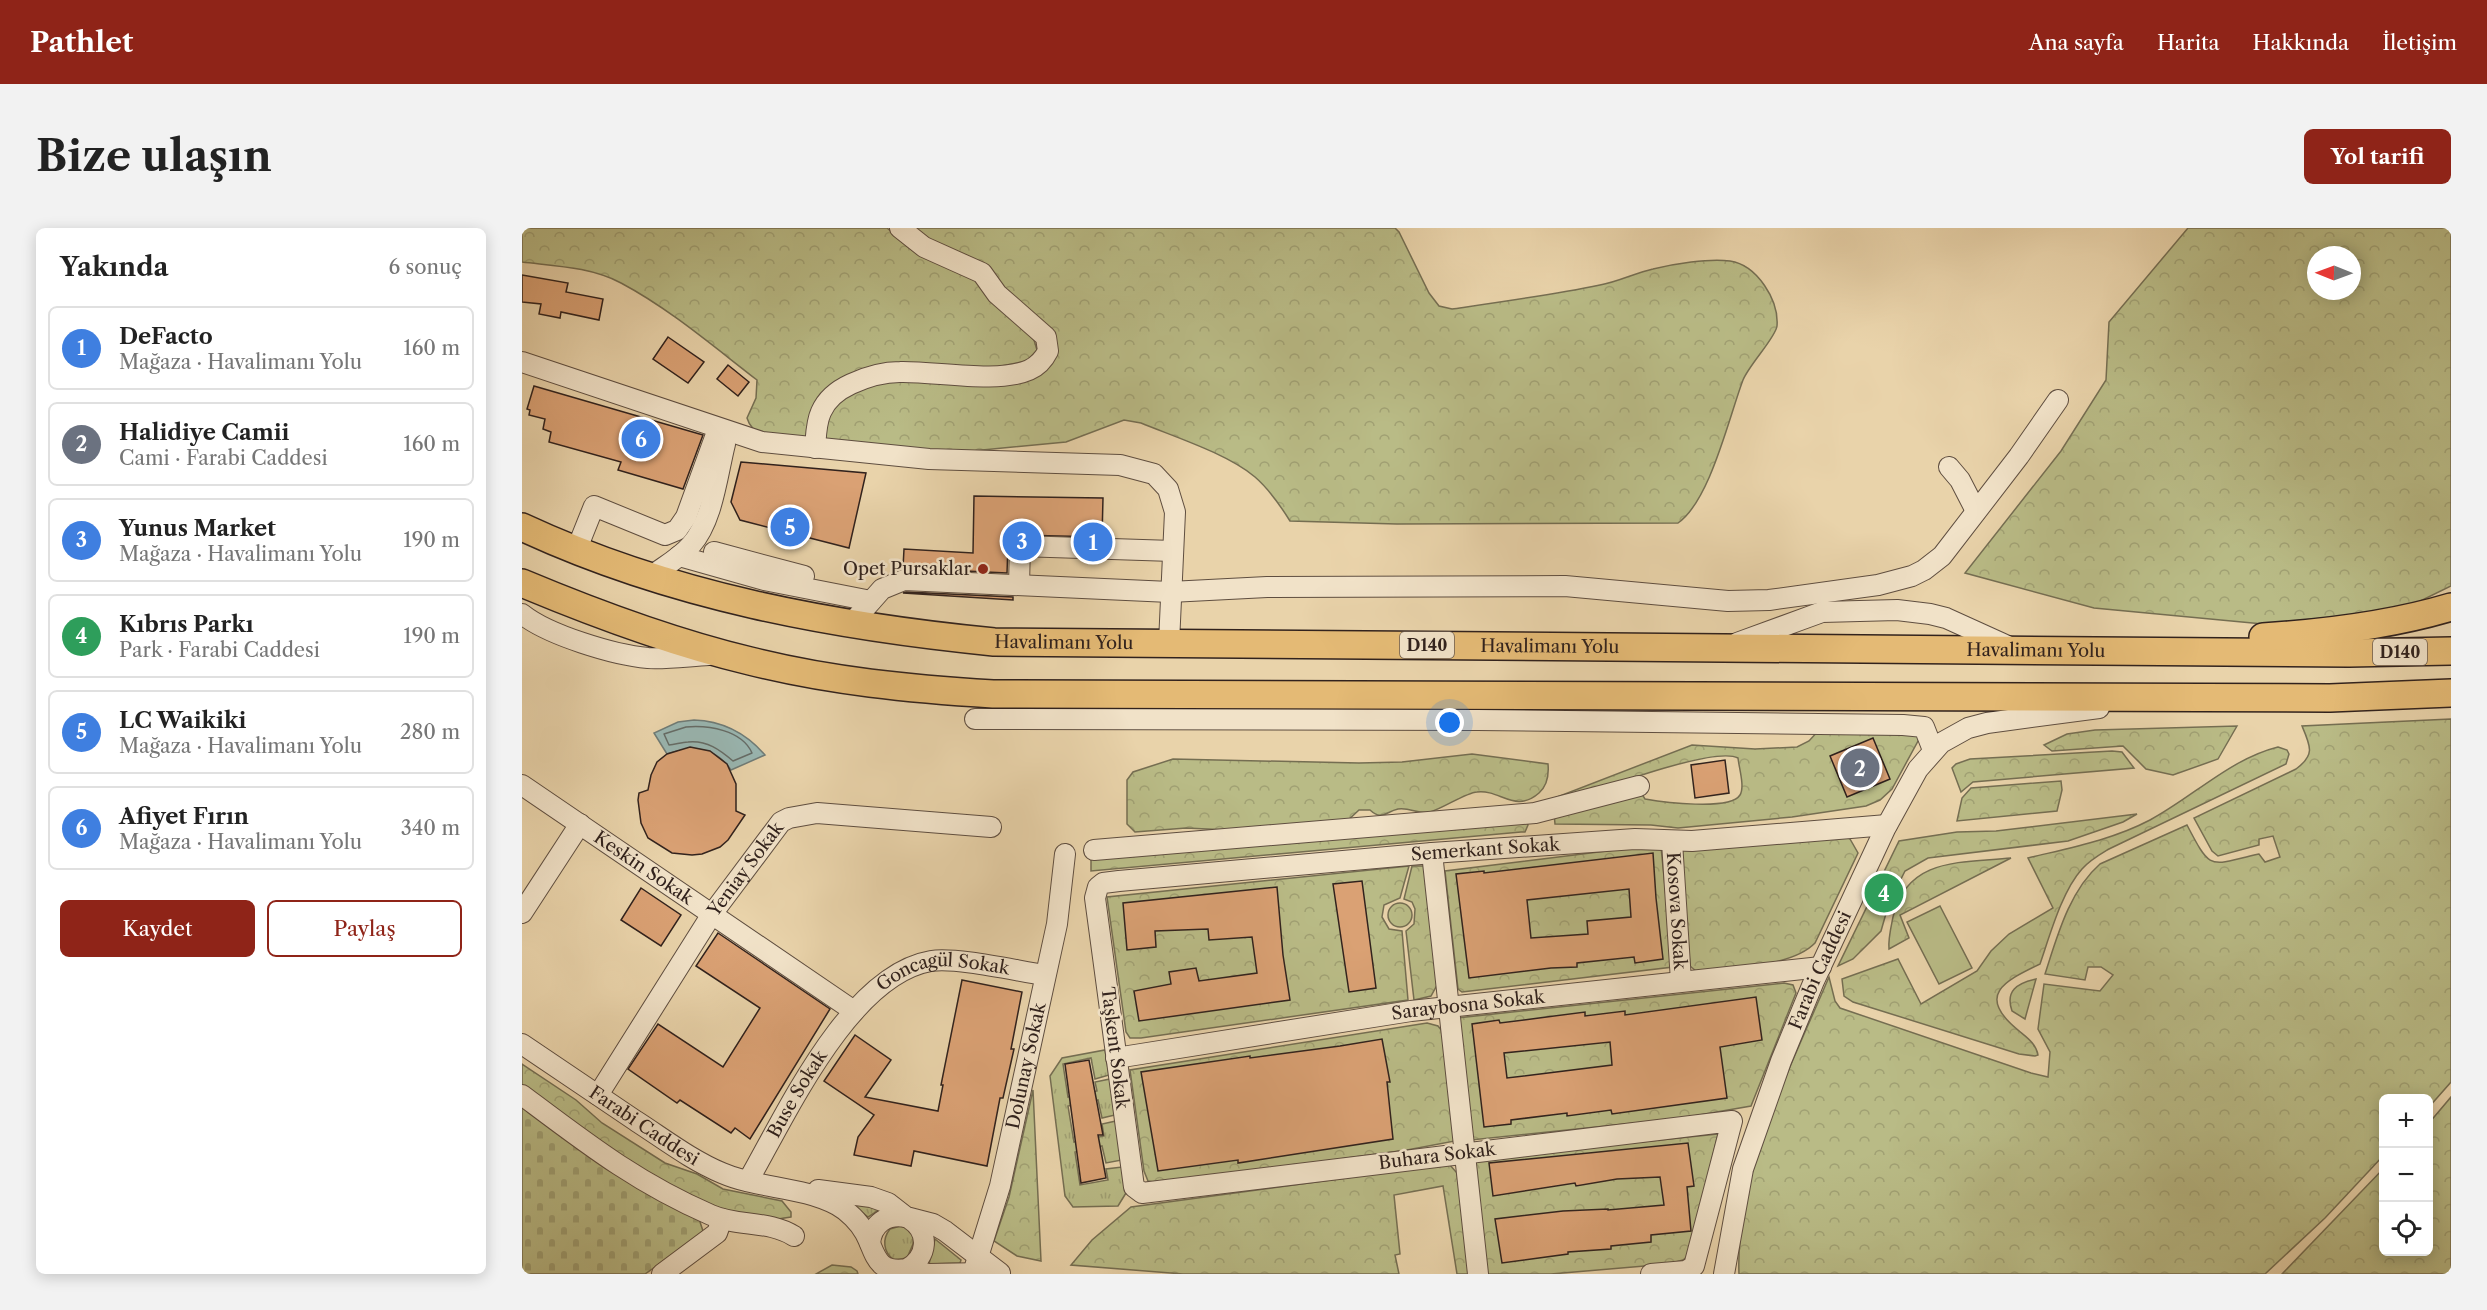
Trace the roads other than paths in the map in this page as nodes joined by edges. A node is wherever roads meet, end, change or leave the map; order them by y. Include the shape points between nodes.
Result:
1 (900, 228) edge
2 (522, 362) edge
3 (2058, 400) dead end
4 (723, 431) junction
5 (815, 448) junction
6 (1950, 467) dead end
7 (1976, 511) junction
8 (522, 513) edge
9 (522, 526) edge
10 (568, 548) junction
11 (685, 550) junction
12 (1173, 551) junction
13 (650, 577) junction
14 (522, 583) edge
15 (1019, 585) junction
16 (1170, 592) junction
17 (877, 595) junction
18 (1825, 603) junction
19 (2451, 607) edge
20 (522, 614) edge
21 (851, 624) junction
22 (1169, 643) junction
23 (1726, 647) junction
24 (2015, 650) junction
25 (2044, 650) junction
26 (2451, 651) edge
27 (722, 654) junction
28 (2451, 693) edge
29 (1900, 697) junction
30 (2176, 697) junction
31 (2330, 698) junction
32 (2451, 701) edge
33 (975, 718) dead end
34 (1934, 750) junction
35 (522, 785) edge
36 (1639, 786) dead end
37 (1535, 813) junction
38 (580, 824) junction
39 (1887, 825) junction
40 (991, 827) dead end
41 (1672, 842) junction
42 (1535, 846) junction
43 (1094, 850) dead end
44 (1432, 852) junction
45 (1065, 854) dead end
46 (1095, 898) joint
47 (522, 913) edge
48 (712, 914) junction
49 (1821, 967) junction
50 (1045, 975) junction
51 (1681, 981) junction
52 (1449, 1007) junction
53 (854, 1011) junction
54 (522, 1044) edge
55 (1116, 1058) junction
56 (522, 1095) edge
57 (598, 1095) junction
58 (1464, 1152) junction
59 (748, 1181) junction
60 (776, 1187) junction
61 (1142, 1193) joint
62 (908, 1218) junction
63 (722, 1219) junction
64 (794, 1236) dead end
65 (870, 1243) junction
66 (976, 1264) edge
67 (876, 1268) edge
68 (906, 1271) edge
69 (1000, 1273) edge
70 (662, 1274) edge
71 (1006, 1274) edge
72 (1478, 1274) edge
73 (1651, 1274) edge
74 (1724, 1274) edge

1 - 5 street via 924,247 982,273 997,294 1046,338 1048,351 1028,371 1011,374 899,372 863,378 831,396 824,406
2 - 4 street
3 - 7 street
4 - 5 street via 762,442
4 - 10 street via 677,530 665,535 594,506
4 - 11 street via 705,519
5 - 12 street via 929,459 1138,468 1160,478 1171,497 1175,512
6 - 7 street
7 - 18 street via 1942,556 1924,570
8 - 10 highway
9 - 10 highway, Havalimanı Yolu / D140
10 - 13 highway, Havalimanı Yolu / D140
11 - 13 street
11 - 17 street via 764,580
12 - 15 street via 1020,546
12 - 16 street
13 - 21 highway, Havalimanı Yolu / D140 via 769,608
14 - 27 highway via 625,624
15 - 16 street
15 - 17 street via 904,580
16 - 18 street via 1267,587 1565,586 1728,601
16 - 22 street
17 - 21 street
18 - 23 street via 1804,618
18 - 24 street via 1930,614
19 - 25 highway via 2399,620 2267,637
20 - 27 street via 583,642 632,656
21 - 22 highway, Havalimanı Yolu / D140 via 994,642
22 - 23 highway, Havalimanı Yolu / D140
23 - 24 highway, Havalimanı Yolu / D140
24 - 25 highway, Havalimanı Yolu / D140
25 - 26 highway, Havalimanı Yolu / D140
27 - 29 highway via 877,684 993,694
28 - 31 highway
29 - 30 highway
29 - 34 street via 1914,705 1928,721
30 - 31 highway
30 - 34 street, Farabi Caddesi via 1987,723 1950,736
31 - 32 highway
33 - 34 street via 1903,725 1924,727
34 - 39 street, Farabi Caddesi via 1907,786
35 - 38 street, Keskin Sokak
36 - 37 street
37 - 42 street
37 - 43 street
38 - 47 street
38 - 48 street, Keskin Sokak
39 - 41 street, Semerkant Sokak
39 - 49 street, Farabi Caddesi
40 - 48 street, Yeniay Sokak via 817,813 789,818 773,830
41 - 42 street, Semerkant Sokak via 1642,839
41 - 51 street, Kosova Sokak
42 - 44 street, Semerkant Sokak
44 - 46 street, Semerkant Sokak via 1103,883
44 - 52 street
45 - 50 street, Dolunay Sokak via 1057,924
46 - 55 street, Taşkent Sokak
48 - 53 street, Keskin Sokak
48 - 57 street, Yeniay Sokak
49 - 51 street, Saraybosna Sokak
49 - 74 street, Farabi Caddesi via 1752,1140 1737,1191
50 - 53 street, Goncagül Sokak via 932,961 894,977
50 - 66 street, Dolunay Sokak via 999,1186
51 - 52 street, Saraybosna Sokak
52 - 55 street, Saraybosna Sokak
52 - 58 street
53 - 59 street, Buse Sokak via 827,1047
54 - 57 street, Farabi Caddesi
55 - 61 street, Taşkent Sokak via 1132,1179 1134,1187
56 - 63 street via 638,1179
57 - 59 street, Farabi Caddesi via 694,1159
58 - 61 street, Buhara Sokak
58 - 72 street
58 - 73 street, Buhara Sokak via 1732,1121 1694,1266 1686,1271
59 - 60 street, Farabi Caddesi
60 - 62 street via 871,1197 888,1203
60 - 65 street via 838,1206 855,1219
62 - 65 street via 895,1216 881,1221
62 - 66 street via 945,1231
62 - 68 street via 918,1225 924,1250
63 - 64 street via 771,1225
63 - 70 street via 717,1233
65 - 67 street
66 - 68 street via 928,1274
66 - 69 street
67 - 68 street
69 - 71 street

